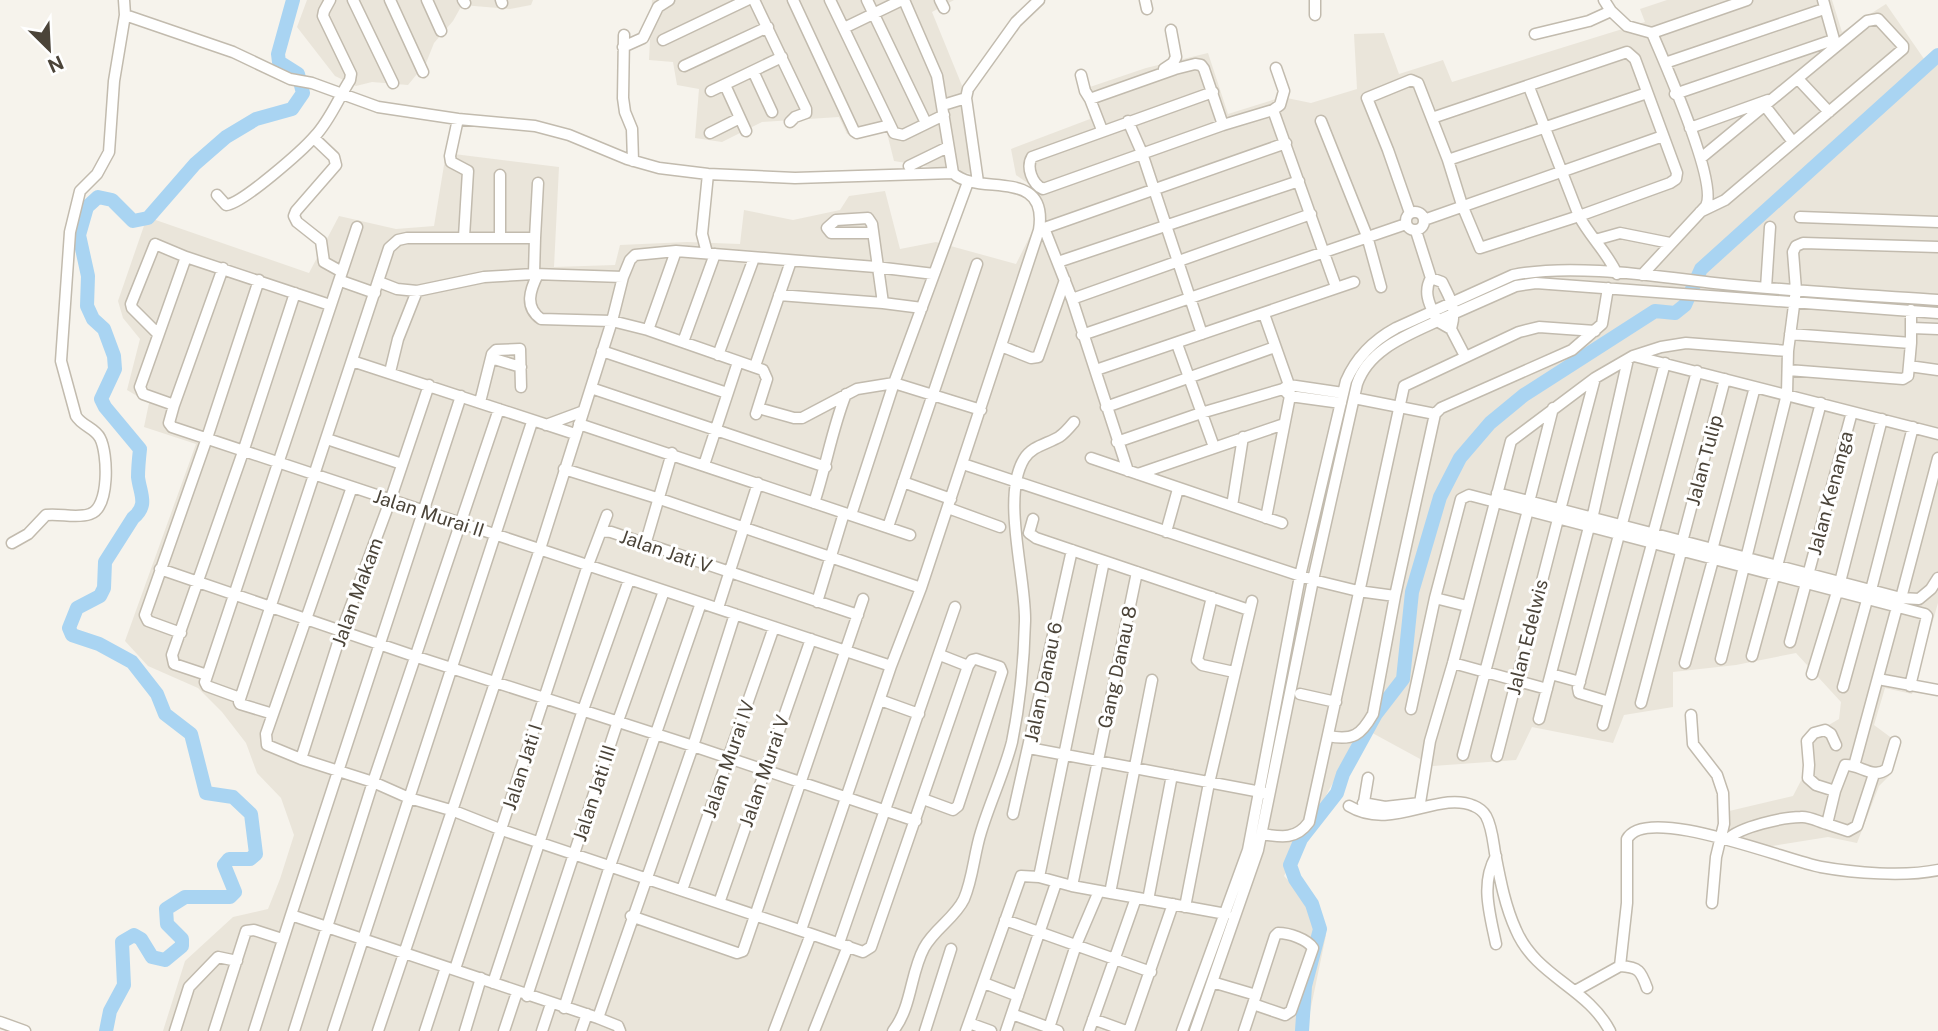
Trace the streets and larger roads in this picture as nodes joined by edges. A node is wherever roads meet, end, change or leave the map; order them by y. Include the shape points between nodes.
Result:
1 (124, 0) edge
2 (330, 0) edge
3 (353, 0) edge
4 (390, 0) edge
5 (426, 0) edge
6 (668, 0) edge
7 (754, 0) edge
8 (793, 0) edge
9 (830, 0) edge
10 (867, 0) edge
11 (903, 0) edge
12 (1039, 0) edge
13 (1315, 0) edge
14 (1604, 0) edge
15 (1747, 0) edge
16 (1726, 3) edge
17 (1824, 3) edge
18 (1611, 11) junction
19 (874, 14) junction
20 (125, 15) junction
21 (1315, 15) dead end
22 (768, 27) junction
23 (844, 28) junction
24 (1171, 30) dead end
25 (441, 31) dead end
26 (1652, 33) junction
27 (1535, 34) dead end
28 (624, 35) dead end
29 (663, 40) dead end
30 (1835, 43) junction
31 (623, 47) junction
32 (782, 57) junction
33 (1665, 63) junction
34 (684, 66) dead end
35 (1276, 68) dead end
36 (753, 71) junction
37 (423, 72) dead end
38 (1164, 73) junction
39 (1081, 75) dead end
40 (1798, 80) junction
41 (393, 83) dead end
42 (724, 85) junction
43 (1529, 87) junction
44 (711, 91) dead end
45 (1213, 92) junction
46 (341, 93) junction
47 (1647, 93) junction
48 (1675, 94) junction
49 (1775, 97) junction
50 (966, 98) junction
51 (1090, 99) junction
52 (1765, 106) junction
53 (943, 110) junction
54 (1273, 110) junction
55 (772, 112) dead end
56 (1829, 113) junction
57 (740, 118) junction
58 (1432, 118) junction
59 (458, 119) junction
60 (1128, 121) junction
61 (1321, 121) dead end
62 (790, 122) dead end
63 (926, 123) junction
64 (890, 125) junction
65 (1223, 125) junction
66 (1690, 128) junction
67 (1545, 129) junction
68 (1102, 130) junction
69 (746, 131) dead end
70 (710, 133) dead end
71 (1663, 136) junction
72 (314, 138) junction
73 (1793, 142) junction
74 (1286, 144) junction
75 (948, 147) junction
76 (1142, 153) junction
77 (1701, 158) junction
78 (1448, 160) junction
79 (632, 161) junction
80 (909, 166) dead end
81 (1561, 172) junction
82 (953, 173) junction
83 (708, 174) junction
84 (500, 176) dead end
85 (1299, 181) junction
86 (973, 182) junction
87 (538, 183) dead end
88 (1153, 189) junction
89 (217, 195) dead end
90 (1462, 205) junction
91 (1700, 212) junction
92 (1409, 213) junction
93 (1311, 214) junction
94 (1579, 216) junction
95 (1800, 217) dead end
96 (1424, 220) junction
97 (1938, 222) edge
98 (1406, 224) junction
99 (357, 227) dead end
100 (1165, 227) junction
101 (1770, 227) dead end
102 (1042, 229) junction
103 (1416, 230) junction
104 (873, 233) dead end
105 (1367, 236) junction
106 (464, 237) junction
107 (500, 238) junction
108 (535, 238) junction
109 (1595, 240) junction
110 (1670, 243) junction
111 (1938, 247) edge
112 (676, 251) junction
113 (1323, 253) junction
114 (711, 254) junction
115 (186, 257) junction
116 (754, 258) junction
117 (790, 261) junction
118 (1058, 261) junction
119 (1177, 263) junction
120 (977, 264) dead end
121 (876, 267) junction
122 (223, 268) junction
123 (536, 274) junction
124 (934, 274) junction
125 (1618, 274) junction
126 (1642, 275) junction
127 (342, 276) junction
128 (622, 277) junction
129 (1430, 278) junction
130 (1065, 279) junction
131 (259, 280) junction
132 (1354, 282) dead end
133 (1711, 282) junction
134 (377, 287) junction
135 (1336, 287) junction
136 (1381, 287) dead end
137 (1608, 288) junction
138 (1766, 288) junction
139 (1796, 290) junction
140 (417, 291) junction
141 (295, 293) junction
142 (779, 295) junction
143 (1708, 297) junction
144 (1072, 299) junction
145 (1190, 299) junction
146 (1938, 300) edge
147 (883, 303) junction
148 (1794, 303) junction
149 (330, 305) junction
150 (1454, 307) junction
151 (922, 308) junction
152 (1911, 310) junction
153 (1433, 311) junction
154 (1938, 313) edge
155 (1264, 314) junction
156 (612, 321) junction
157 (1437, 321) junction
158 (1912, 328) junction
159 (1451, 329) junction
160 (1938, 329) edge
161 (648, 330) junction
162 (1595, 331) junction
163 (159, 334) junction
164 (1202, 334) junction
165 (1790, 334) junction
166 (1082, 335) junction
167 (683, 342) junction
168 (1911, 343) junction
169 (1177, 344) junction
170 (1001, 346) junction
171 (1275, 347) junction
172 (603, 351) junction
173 (1788, 351) junction
174 (718, 355) junction
175 (1465, 356) junction
176 (491, 358) junction
177 (1630, 358) junction
178 (352, 361) junction
179 (738, 362) junction
180 (1665, 363) junction
181 (755, 366) junction
182 (1909, 366) junction
183 (521, 367) junction
184 (1096, 370) junction
185 (1788, 370) junction
186 (1938, 370) edge
187 (1697, 371) junction
188 (390, 372) junction
189 (1188, 376) junction
190 (1595, 378) junction
191 (1725, 379) junction
192 (1351, 382) junction
193 (894, 383) junction
194 (429, 385) junction
195 (521, 387) dead end
196 (1755, 387) junction
197 (591, 388) junction
198 (1287, 390) junction
199 (727, 393) junction
200 (846, 394) junction
201 (1787, 394) junction
202 (931, 395) junction
203 (461, 396) junction
204 (1342, 398) junction
205 (1354, 398) junction
206 (480, 402) junction
207 (1821, 403) junction
208 (174, 405) junction
209 (1400, 406) junction
210 (1106, 407) junction
211 (1553, 408) junction
212 (499, 409) junction
213 (981, 410) junction
214 (581, 412) junction
215 (1852, 412) junction
216 (1201, 413) junction
217 (1436, 414) junction
218 (1882, 419) junction
219 (532, 422) junction
220 (1074, 422) dead end
221 (579, 424) junction
222 (1284, 424) junction
223 (546, 425) junction
224 (1913, 427) junction
225 (716, 429) junction
226 (1938, 433) edge
227 (575, 434) junction
228 (1243, 437) junction
229 (207, 438) junction
230 (327, 439) junction
231 (1117, 442) junction
232 (1214, 447) junction
233 (243, 452) junction
234 (672, 453) junction
235 (1091, 458) dead end
236 (1938, 458) edge
237 (279, 463) junction
238 (402, 464) junction
239 (963, 464) junction
240 (704, 465) junction
241 (826, 467) junction
242 (564, 469) junction
243 (1133, 472) junction
244 (315, 474) junction
245 (903, 482) junction
246 (1017, 482) junction
247 (758, 483) junction
248 (352, 487) junction
249 (1178, 489) junction
250 (1496, 498) junction
251 (660, 499) junction
252 (390, 501) junction
253 (814, 503) junction
254 (950, 504) junction
255 (1232, 506) junction
256 (1529, 506) junction
257 (422, 512) junction
258 (847, 514) junction
259 (1559, 514) junction
260 (607, 515) dead end
261 (1266, 518) junction
262 (1033, 519) dead end
263 (460, 522) junction
264 (1282, 523) dead end
265 (1590, 523) junction
266 (888, 527) junction
267 (1000, 527) dead end
268 (743, 528) junction
269 (602, 531) junction
270 (1621, 531) junction
271 (1166, 532) junction
272 (495, 535) junction
273 (910, 535) dead end
274 (1652, 539) junction
275 (12, 543) dead end
276 (645, 545) junction
277 (1682, 547) junction
278 (540, 549) junction
279 (1072, 550) junction
280 (1712, 555) junction
281 (830, 558) junction
282 (1104, 561) junction
283 (1745, 563) junction
284 (588, 565) junction
285 (160, 569) junction
286 (1775, 571) junction
287 (1137, 572) junction
288 (728, 573) junction
289 (1300, 576) junction
290 (1938, 578) edge
291 (1807, 579) junction
292 (629, 580) junction
293 (1312, 580) junction
294 (199, 583) junction
295 (1838, 587) junction
296 (921, 588) junction
297 (1871, 590) junction
298 (664, 591) junction
299 (1359, 591) junction
300 (235, 595) junction
301 (1395, 596) junction
302 (1212, 597) junction
303 (1434, 597) junction
304 (863, 599) dead end
305 (1867, 600) junction
306 (817, 602) junction
307 (1899, 602) junction
308 (701, 603) junction
309 (1467, 606) junction
310 (955, 607) dead end
311 (272, 608) junction
312 (718, 608) junction
313 (735, 614) junction
314 (858, 615) junction
315 (305, 618) junction
316 (774, 627) junction
317 (342, 630) junction
318 (181, 633) junction
319 (811, 639) junction
320 (1790, 642) dead end
321 (380, 644) junction
322 (846, 651) junction
323 (940, 655) junction
324 (1752, 656) dead end
325 (417, 657) junction
326 (1721, 659) dead end
327 (1453, 663) junction
328 (1685, 663) dead end
329 (968, 666) junction
330 (891, 667) junction
331 (453, 668) junction
332 (1234, 672) junction
333 (1485, 672) junction
334 (1551, 674) junction
335 (1812, 674) dead end
336 (207, 675) junction
337 (1878, 679) junction
338 (1152, 680) dead end
339 (1516, 681) junction
340 (494, 682) junction
341 (1580, 682) junction
342 (1910, 685) junction
343 (1843, 687) dead end
344 (1547, 689) junction
345 (1938, 690) edge
346 (1300, 694) dead end
347 (544, 697) junction
348 (240, 698) junction
349 (880, 700) junction
350 (1336, 702) junction
351 (1609, 702) junction
352 (1641, 703) dead end
353 (1411, 709) dead end
354 (583, 710) junction
355 (919, 714) junction
356 (272, 715) junction
357 (1690, 715) dead end
358 (1539, 719) dead end
359 (618, 722) junction
360 (1603, 725) dead end
361 (656, 734) junction
362 (1328, 736) junction
363 (1895, 742) dead end
364 (1836, 745) dead end
365 (693, 746) junction
366 (1029, 748) junction
367 (1065, 755) junction
368 (1463, 755) dead end
369 (1497, 756) dead end
370 (728, 758) junction
371 (301, 759) junction
372 (1098, 762) junction
373 (1854, 766) junction
374 (1135, 769) junction
375 (337, 770) junction
376 (764, 770) junction
377 (1874, 774) junction
378 (1172, 775) junction
379 (1368, 778) dead end
380 (373, 782) junction
381 (799, 783) junction
382 (1209, 783) junction
383 (1835, 791) junction
384 (1265, 793) junction
385 (847, 797) junction
386 (409, 798) junction
387 (923, 799) junction
388 (1349, 806) dead end
389 (1363, 807) junction
390 (454, 811) junction
391 (884, 811) junction
392 (1013, 814) dead end
393 (916, 821) junction
394 (1827, 824) junction
395 (502, 830) junction
396 (1262, 834) junction
397 (1724, 838) junction
398 (539, 842) junction
399 (574, 854) junction
400 (1496, 856) junction
401 (610, 866) junction
402 (1938, 870) edge
403 (647, 877) junction
404 (1039, 877) junction
405 (1056, 883) junction
406 (1072, 886) junction
407 (682, 890) junction
408 (1099, 891) junction
409 (1110, 893) junction
410 (1136, 898) junction
411 (1147, 900) junction
412 (719, 903) junction
413 (1712, 903) dead end
414 (1173, 904) junction
415 (1185, 907) junction
416 (1226, 914) junction
417 (291, 915) junction
418 (756, 915) junction
419 (631, 916) junction
420 (1005, 920) junction
421 (326, 927) junction
422 (806, 932) junction
423 (1040, 932) junction
424 (362, 938) junction
425 (282, 939) junction
426 (844, 944) junction
427 (1496, 944) dead end
428 (1076, 945) junction
429 (951, 949) dead end
430 (404, 952) junction
431 (1115, 960) junction
432 (237, 961) junction
433 (1620, 966) junction
434 (450, 968) junction
435 (1151, 972) junction
436 (481, 978) junction
437 (1212, 982) junction
438 (493, 983) junction
439 (984, 983) junction
440 (1647, 988) dead end
441 (1575, 991) junction
442 (522, 994) junction
443 (1018, 996) junction
444 (1254, 999) junction
445 (551, 1004) junction
446 (564, 1008) junction
447 (1012, 1014) junction
448 (592, 1016) junction
449 (1093, 1019) junction
450 (0, 1022) edge
451 (967, 1027) edge
452 (1052, 1030) edge
453 (25, 1031) edge
454 (174, 1031) edge
455 (214, 1031) edge
456 (254, 1031) edge
457 (293, 1031) edge
458 (333, 1031) edge
459 (378, 1031) edge
460 (425, 1031) edge
461 (465, 1031) edge
462 (504, 1031) edge
463 (542, 1031) edge
464 (582, 1031) edge
465 (620, 1031) edge
466 (774, 1031) edge
467 (814, 1031) edge
468 (892, 1031) edge
469 (925, 1031) edge
470 (991, 1031) edge
471 (1006, 1031) edge
472 (1089, 1031) edge
473 (1127, 1031) edge
474 (1182, 1031) edge
475 (1195, 1031) edge
476 (1244, 1031) edge
477 (1610, 1031) edge

1 - 20 street
2 - 46 street via 323,16 351,74
3 - 41 street
4 - 37 street
5 - 25 street
6 - 31 street via 658,7 643,38
7 - 22 street
7 - 29 street
8 - 64 street via 854,131
9 - 23 street
10 - 19 street
11 - 19 street
11 - 53 street via 937,76
12 - 50 street via 1016,22 971,82
13 - 21 street
14 - 18 street
15 - 16 street
16 - 26 street
17 - 30 street
17 - 33 street
18 - 26 street via 1628,26
18 - 27 street
19 - 23 street
19 - 63 street
20 - 46 street via 233,52 290,79
20 - 275 street via 109,152 80,191 71,232 61,361 76,416 99,434 104,448 100,507 85,516 46,515
22 - 32 street
22 - 34 street
23 - 64 street
24 - 38 street via 1176,57
26 - 33 street
28 - 31 street
30 - 40 street
30 - 48 street
30 - 56 street via 1878,19 1903,49
31 - 79 street via 623,98 632,129
32 - 36 street
32 - 62 street via 806,112
33 - 48 street
35 - 54 street via 1284,91 1280,105
36 - 42 street
36 - 55 street
38 - 45 street via 1201,65
38 - 51 street
39 - 51 street
40 - 49 street
40 - 56 street
42 - 44 street
42 - 57 street
43 - 47 street via 1628,52 1634,56
43 - 58 street
43 - 67 street
45 - 60 street
45 - 65 street
46 - 59 street via 378,107
46 - 72 street
47 - 67 street
47 - 71 street
48 - 66 street
49 - 52 street
49 - 66 street
50 - 53 street
50 - 86 street
51 - 68 street
52 - 73 street
52 - 77 street
53 - 63 street
53 - 75 street
54 - 65 street
54 - 74 street
56 - 73 street
57 - 69 street
57 - 70 street
58 - 78 street
58 - 92 street via 1415,81 1367,98
59 - 79 street via 535,126
59 - 106 street via 450,156 451,162 468,171
60 - 68 street
60 - 76 street
61 - 105 street
63 - 64 street via 904,135 894,133
65 - 76 street
66 - 77 street
67 - 78 street
67 - 81 street
68 - 76 street via 1032,156 1029,164 1037,186 1042,189
71 - 81 street
71 - 94 street via 1676,179
72 - 89 street via 237,202 226,205
72 - 127 street via 334,157 336,165 294,216 321,241 324,262
73 - 91 street via 1726,200
74 - 85 street
74 - 88 street
75 - 80 street
75 - 82 street
76 - 88 street
77 - 91 street via 1709,197
78 - 90 street
79 - 83 street
81 - 90 street
81 - 94 street
82 - 83 street via 795,178
82 - 86 street
83 - 114 street via 702,234
84 - 107 street
85 - 93 street
85 - 100 street
86 - 102 street via 1012,187 1031,197
86 - 124 street
87 - 108 street
88 - 100 street
88 - 102 street
90 - 94 street via 1480,248
90 - 96 street
91 - 110 street
92 - 96 street via 1419,213
92 - 98 street
93 - 113 street
93 - 119 street
94 - 109 street
95 - 97 street
96 - 103 street
98 - 103 street
98 - 105 street
99 - 127 street
100 - 118 street
100 - 119 street
101 - 138 street
102 - 118 street
102 - 170 street
103 - 129 street
104 - 121 street
105 - 113 street
105 - 136 street
106 - 107 street
106 - 134 street via 398,240 389,248
107 - 108 street
108 - 123 street
109 - 110 street via 1620,233
109 - 125 street
110 - 126 street
111 - 139 street via 1803,243 1793,252
112 - 114 street
112 - 128 street via 635,255
112 - 161 street
113 - 135 street
113 - 145 street
114 - 116 street
114 - 167 street
115 - 122 street
115 - 163 street
115 - 163 street via 154,245 131,304
116 - 117 street
116 - 174 street
117 - 121 street
117 - 142 street
118 - 130 street
119 - 144 street
119 - 145 street
120 - 202 street
121 - 124 street
121 - 147 street
122 - 131 street
122 - 208 street
123 - 128 street
123 - 140 street via 484,277
123 - 156 street via 531,307 541,319
124 - 151 street
125 - 126 street
125 - 150 street via 1533,271 1513,275
126 - 133 street
127 - 134 street
127 - 149 street
128 - 156 street
129 - 150 street via 1442,282
129 - 153 street via 1426,289
130 - 144 street
130 - 170 street via 1038,357
131 - 141 street
131 - 229 street
132 - 135 street
133 - 138 street
133 - 143 street
134 - 140 street
134 - 178 street
135 - 155 street
137 - 143 street
137 - 150 street via 1526,284
137 - 162 street via 1604,320
138 - 139 street
139 - 146 street
139 - 148 street
140 - 188 street
141 - 149 street
141 - 233 street
142 - 147 street
142 - 181 street
143 - 148 street
144 - 166 street
145 - 164 street
145 - 166 street
147 - 151 street
148 - 152 street
148 - 165 street
149 - 237 street
150 - 153 street
150 - 157 street
150 - 159 street
151 - 193 street
152 - 154 street
152 - 158 street
153 - 157 street
153 - 192 street via 1383,335 1351,369
155 - 164 street
155 - 171 street
156 - 161 street
156 - 172 street
157 - 159 street
157 - 192 street via 1388,346
158 - 160 street
158 - 168 street
159 - 175 street
161 - 167 street
162 - 175 street via 1539,327
162 - 217 street via 1563,356
163 - 208 street via 141,390
164 - 169 street
165 - 168 street
165 - 173 street
166 - 184 street
167 - 174 street
168 - 182 street
169 - 184 street
169 - 189 street
170 - 213 street
171 - 189 street
171 - 198 street
172 - 197 street
172 - 199 street
173 - 177 street via 1686,343
173 - 185 street
174 - 179 street
175 - 209 street via 1406,384
176 - 183 street
176 - 183 street via 496,350 518,348
176 - 206 street
177 - 180 street
177 - 190 street
177 - 265 street
178 - 188 street
178 - 230 street
179 - 181 street
179 - 199 street
180 - 187 street
180 - 270 street
181 - 200 street via 767,379 757,411 802,418
182 - 185 street via 1903,379
182 - 186 street
183 - 195 street
184 - 210 street
185 - 201 street
187 - 191 street
187 - 274 street
188 - 194 street
189 - 210 street
189 - 216 street
190 - 211 street
190 - 259 street, Jalan Edelwis
191 - 196 street
191 - 277 street, Jalan Tulip
192 - 204 street
192 - 205 street
193 - 200 street
193 - 202 street
193 - 258 street
194 - 203 street
194 - 238 street, Jalan Makam
196 - 201 street
196 - 280 street
197 - 214 street
197 - 225 street
198 - 204 street
198 - 216 street
198 - 222 street
199 - 225 street
200 - 241 street
201 - 207 street
201 - 283 street
202 - 213 street
202 - 245 street
203 - 206 street
203 - 257 street
204 - 289 street
205 - 209 street
205 - 293 street
206 - 212 street
207 - 215 street
207 - 286 street
208 - 229 street, Jalan Murai II via 170,425
209 - 217 street
209 - 299 street
210 - 231 street
211 - 250 street via 1511,440
211 - 256 street
212 - 219 street
212 - 263 street
213 - 239 street
214 - 221 street
214 - 223 street
215 - 218 street
215 - 291 street, Jalan Kenanga
216 - 231 street
216 - 232 street
217 - 301 street
218 - 224 street
218 - 295 street
219 - 223 street
219 - 272 street
220 - 246 street via 1024,459
221 - 227 street
221 - 234 street
222 - 228 street
222 - 261 street
223 - 227 street
224 - 226 street
224 - 297 street
225 - 240 street
225 - 241 street
227 - 242 street
228 - 232 street
228 - 255 street
229 - 233 street, Jalan Murai II
229 - 285 street
230 - 238 street
230 - 244 street
231 - 243 street
232 - 243 street
233 - 237 street, Jalan Murai II
233 - 294 street
234 - 240 street
234 - 251 street
235 - 243 street
236 - 307 street
237 - 244 street, Jalan Murai II
237 - 300 street
238 - 252 street, Jalan Makam
239 - 246 street
239 - 254 street
240 - 247 street
241 - 253 street
242 - 251 street
242 - 278 street
243 - 249 street
244 - 248 street, Jalan Murai II
244 - 311 street
245 - 254 street
245 - 266 street
246 - 271 street
246 - 468 street via 1013,513 1025,619 1012,741 979,838 965,897 926,945 906,1009
247 - 253 street
247 - 268 street
248 - 252 street, Jalan Murai II
248 - 315 street
249 - 255 street
249 - 271 street
250 - 256 street
250 - 303 street via 1469,495 1461,499
250 - 309 street
251 - 268 street
251 - 276 street
252 - 257 street, Jalan Murai II
252 - 317 street, Jalan Makam
253 - 258 street
254 - 267 street
254 - 296 street
255 - 261 street
256 - 259 street
256 - 333 street
257 - 263 street, Jalan Murai II
257 - 321 street
258 - 266 street
258 - 281 street
259 - 265 street
259 - 339 street, Jalan Edelwis
260 - 269 street, Jalan Jati I
261 - 264 street
262 - 279 street via 1031,535
263 - 272 street, Jalan Murai II
263 - 325 street
265 - 270 street
265 - 334 street
266 - 273 street
268 - 281 street
268 - 288 street
269 - 276 street, Jalan Jati V
269 - 284 street, Jalan Jati I
270 - 274 street
270 - 341 street
271 - 289 street
272 - 278 street, Jalan Murai II
272 - 331 street
274 - 277 street
274 - 351 street
276 - 288 street, Jalan Jati V
277 - 280 street
277 - 352 street, Jalan Tulip
278 - 284 street, Jalan Murai II
278 - 340 street
279 - 282 street
279 - 366 street, Jalan Danau 6
280 - 283 street
280 - 328 street
281 - 296 street
281 - 306 street
282 - 287 street
282 - 367 street
283 - 286 street
283 - 326 street
284 - 292 street, Jalan Murai II
284 - 347 street, Jalan Jati I
285 - 294 street
285 - 318 street via 145,619
286 - 291 street
286 - 324 street
287 - 302 street
287 - 372 street, Gang Danau 8
288 - 306 street, Jalan Jati V
288 - 312 street
289 - 293 street
289 - 384 street
290 - 307 street via 1919,599
291 - 295 street
291 - 320 street, Jalan Kenanga
292 - 298 street, Jalan Murai II
292 - 354 street
293 - 299 street
293 - 384 street
294 - 300 street
294 - 318 street
295 - 297 street
295 - 305 street
295 - 335 street
296 - 330 street
297 - 307 street
298 - 308 street, Jalan Murai II
298 - 359 street, Jalan Jati III
299 - 301 street
299 - 350 street
300 - 311 street
300 - 336 street
301 - 362 street via 1373,713 1356,735 1345,739
302 - 332 street via 1197,660
302 - 332 street via 1251,606
303 - 309 street
303 - 353 street
304 - 314 street
305 - 307 street
305 - 343 street
306 - 314 street, Jalan Jati V
307 - 337 street
307 - 342 street via 1927,616
308 - 312 street, Jalan Murai II
308 - 361 street
309 - 327 street
310 - 323 street
311 - 315 street
311 - 348 street
312 - 313 street, Jalan Murai II
313 - 316 street, Jalan Murai II
313 - 365 street
314 - 322 street
315 - 317 street
315 - 356 street
316 - 319 street, Jalan Murai II
316 - 370 street, Jalan Murai IV
317 - 321 street
317 - 371 street, Jalan Makam
318 - 336 street via 172,662
319 - 322 street, Jalan Murai II
319 - 376 street, Jalan Murai V
321 - 325 street
321 - 375 street
322 - 330 street, Jalan Murai II
322 - 381 street
323 - 329 street
323 - 355 street
325 - 331 street
325 - 380 street
327 - 333 street
327 - 389 street via 1430,741 1420,803
329 - 387 street
329 - 387 street via 976,659 1000,667 1002,672 957,806 953,810
330 - 349 street
331 - 340 street
331 - 386 street
332 - 382 street
333 - 339 street
333 - 368 street
334 - 341 street
334 - 344 street
336 - 348 street via 207,686
337 - 342 street
337 - 373 street
338 - 374 street
339 - 344 street
339 - 369 street, Jalan Edelwis
340 - 347 street
340 - 390 street
341 - 351 street via 1579,693
342 - 345 street
344 - 358 street
346 - 350 street
347 - 354 street
347 - 395 street, Jalan Jati I
348 - 356 street via 240,704
349 - 355 street
349 - 385 street
350 - 362 street
351 - 360 street
354 - 359 street
354 - 398 street
355 - 391 street
356 - 371 street via 265,734 267,745
357 - 397 street via 1693,744 1722,786
359 - 361 street
359 - 399 street, Jalan Jati III
361 - 365 street
361 - 401 street
362 - 396 street via 1305,828 1290,837
363 - 377 street via 1887,769
364 - 383 street via 1825,730 1807,741 1808,778
365 - 370 street
365 - 403 street
366 - 367 street
366 - 392 street, Jalan Danau 6
367 - 372 street
367 - 404 street
370 - 376 street
370 - 407 street, Jalan Murai IV
371 - 375 street
372 - 374 street
372 - 406 street, Gang Danau 8
373 - 377 street
373 - 383 street via 1844,765
374 - 378 street
374 - 409 street
375 - 380 street
375 - 417 street
376 - 381 street
376 - 412 street, Jalan Murai V
377 - 394 street via 1857,826 1848,831
378 - 382 street
378 - 411 street
379 - 389 street
380 - 386 street
380 - 421 street
381 - 385 street
381 - 418 street
382 - 384 street
382 - 415 street
383 - 394 street
384 - 396 street
384 - 416 street
385 - 391 street
385 - 422 street
386 - 390 street
386 - 424 street
387 - 393 street
388 - 389 street
389 - 400 street via 1400,815 1456,802 1468,804 1486,816
390 - 395 street
390 - 430 street
391 - 393 street
391 - 426 street
393 - 426 street via 871,947 863,952
394 - 397 street via 1800,817 1762,823
395 - 398 street
395 - 434 street, Jalan Jati I
396 - 437 street
397 - 402 street via 1824,868
397 - 413 street
397 - 433 street via 1649,828 1630,834
398 - 399 street
398 - 438 street
399 - 401 street
399 - 442 street, Jalan Jati III
400 - 427 street via 1486,886
400 - 441 street via 1520,939 1554,978
401 - 403 street
401 - 446 street
403 - 407 street
403 - 419 street
404 - 405 street
404 - 420 street via 1021,876
405 - 406 street
405 - 423 street
406 - 408 street
407 - 412 street
408 - 409 street
408 - 428 street
409 - 410 street
410 - 411 street
410 - 431 street
411 - 414 street
412 - 418 street
414 - 415 street
414 - 435 street
415 - 416 street
416 - 474 street
417 - 421 street
417 - 425 street
418 - 419 street via 743,951 738,953
418 - 422 street
419 - 448 street
420 - 423 street
420 - 439 street
421 - 424 street
421 - 457 street
422 - 426 street
422 - 466 street
423 - 428 street
423 - 443 street
424 - 430 street
424 - 458 street
425 - 432 street via 248,929
425 - 456 street
426 - 467 street
428 - 431 street
428 - 452 street
429 - 469 street
430 - 434 street
430 - 459 street
431 - 435 street
431 - 449 street
432 - 454 street via 218,957 192,983
432 - 455 street
433 - 440 street via 1638,968
433 - 441 street
434 - 436 street
434 - 460 street, Jalan Jati I
435 - 473 street
436 - 438 street
436 - 461 street
437 - 444 street
437 - 475 street
438 - 442 street
439 - 443 street
439 - 451 street
441 - 477 street via 1595,1008
442 - 445 street
442 - 462 street, Jalan Jati III
443 - 447 street
444 - 444 street via 1278,934 1312,944 1289,1014 1282,1015
444 - 476 street
445 - 446 street
445 - 463 street
446 - 448 street
447 - 452 street
447 - 471 street
448 - 464 street
448 - 465 street
449 - 472 street
449 - 473 street
450 - 453 street
451 - 470 street

